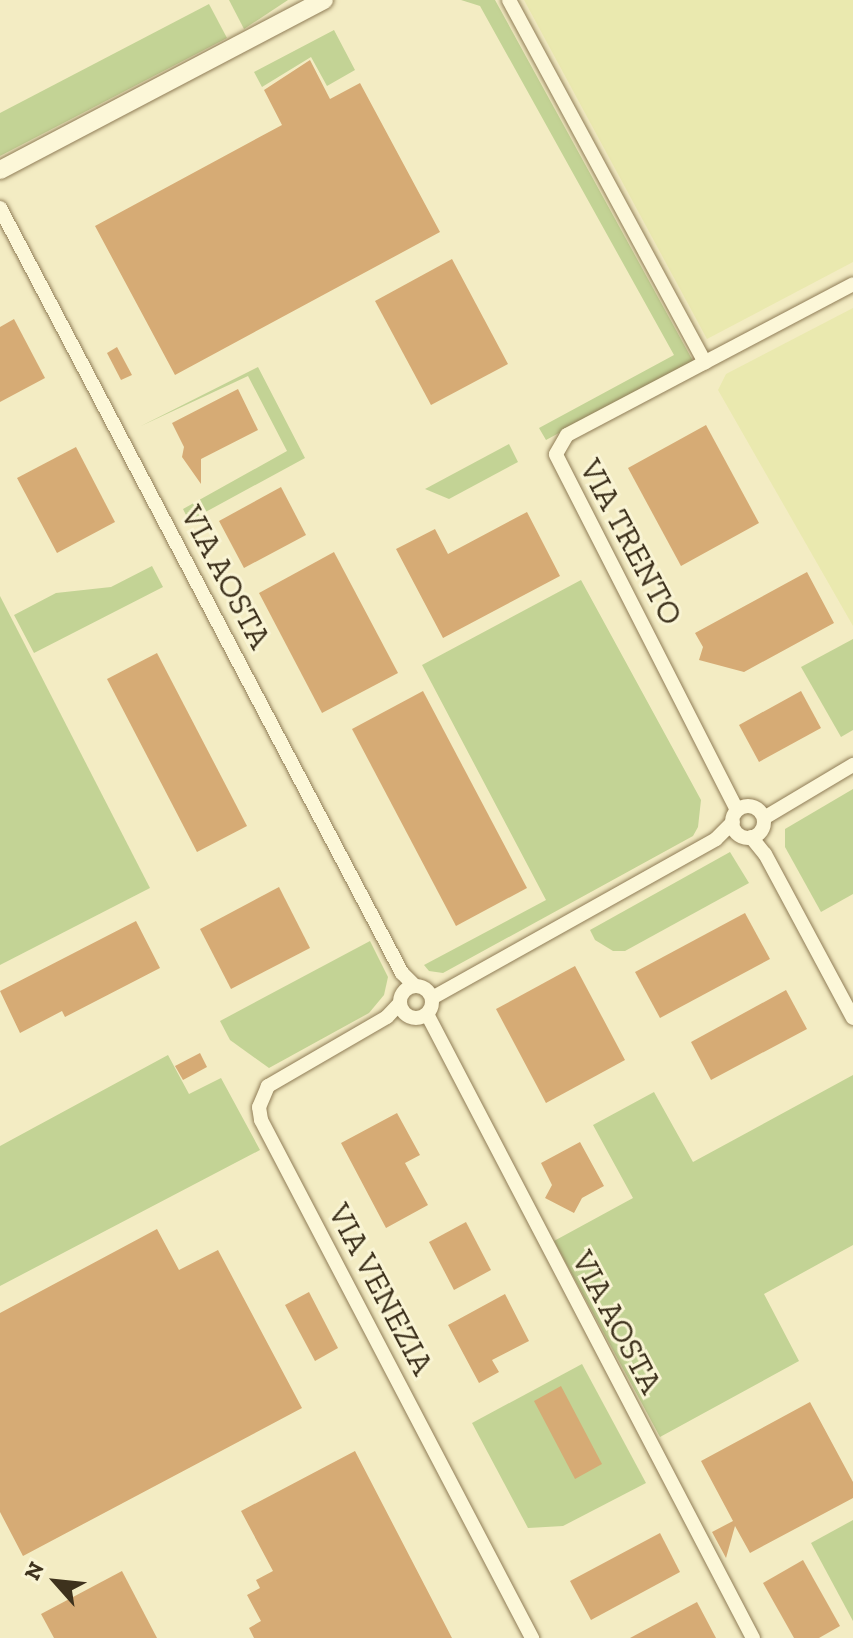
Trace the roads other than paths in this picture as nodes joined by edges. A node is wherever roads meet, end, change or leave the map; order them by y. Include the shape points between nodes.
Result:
1 (303, 0) edge
2 (324, 0) edge
3 (509, 0) edge
4 (272, 28) junction
5 (0, 170) edge
6 (0, 208) edge
7 (853, 284) edge
8 (705, 362) junction
9 (853, 765) edge
10 (748, 821) junction
11 (416, 1002) junction
12 (853, 1018) edge
13 (532, 1638) edge
14 (753, 1638) edge

1 - 4 street
2 - 4 street
3 - 8 street
4 - 5 street
6 - 11 street, VIA AOSTA
7 - 8 street, VIA TRENTO
8 - 10 street, VIA TRENTO via 567,435 556,454
9 - 10 street
10 - 11 street, VIA VENEZIA
10 - 12 street, VIA TRENTO
11 - 13 street, VIA VENEZIA via 268,1086 259,1107 261,1120
11 - 14 street, VIA AOSTA

